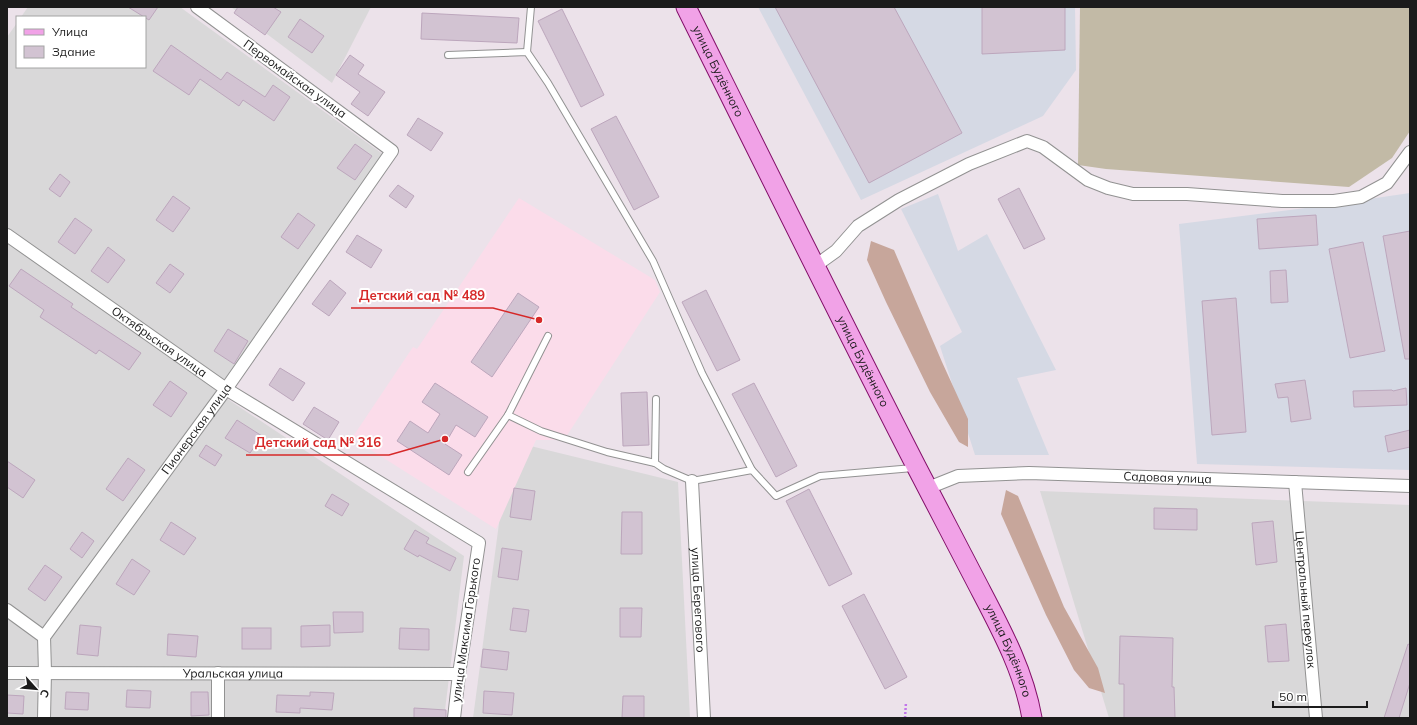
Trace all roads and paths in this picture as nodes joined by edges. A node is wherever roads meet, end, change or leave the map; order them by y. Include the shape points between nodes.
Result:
1 (197, 7) edge
2 (531, 7) edge
3 (686, 7) edge
4 (526, 52) junction
5 (448, 55) dead end
6 (392, 151) joint
7 (1410, 152) edge
8 (7, 235) edge
9 (815, 266) junction
10 (548, 336) dead end
11 (226, 389) junction
12 (656, 400) dead end
13 (508, 415) junction
14 (655, 463) junction
15 (917, 468) junction
16 (752, 470) junction
17 (468, 472) dead end
18 (692, 481) junction
19 (1295, 482) junction
20 (1410, 486) edge
21 (928, 488) junction
22 (478, 543) joint
23 (7, 610) edge
24 (44, 637) junction
25 (45, 672) junction
26 (7, 673) edge
27 (218, 673) junction
28 (460, 674) junction
29 (906, 702) dead end
30 (44, 718) edge
31 (218, 718) edge
32 (454, 718) edge
33 (704, 718) edge
34 (905, 718) edge
35 (1032, 718) edge
36 (1316, 718) edge

1 - 6 street, Первомайская улица
2 - 4 lane
3 - 9 main road, улица Будённого
4 - 5 lane
4 - 16 lane via 548,83 653,261 702,373
6 - 11 street, Пионерская улица
7 - 9 street via 1387,183 1361,197 1334,201 1282,201 1187,194 1133,194 1088,180 1043,147 1027,141 969,164 899,200 858,226 836,251
8 - 11 street, Октябрьская улица
9 - 15 main road, улица Будённого
10 - 13 lane
11 - 22 street, Октябрьская улица
11 - 24 street, Пионерская улица
12 - 14 lane
13 - 14 lane via 541,431 607,452
13 - 17 lane
14 - 18 lane
15 - 16 lane via 820,476 776,496
15 - 21 main road, улица Будённого
16 - 18 lane
18 - 33 street, улица Берегового
19 - 20 street, Садовая улица
19 - 21 street, Садовая улица via 1029,473 958,476
19 - 36 street, Центральный переулок
21 - 35 main road, улица Будённого via 1018,665
22 - 28 street, улица Максима Горького
23 - 24 street
24 - 25 street
25 - 26 street, Уральская улица
25 - 27 street, Уральская улица
25 - 30 street
27 - 28 street, Уральская улица
27 - 31 street
28 - 32 street, улица Максима Горького
29 - 34 path

